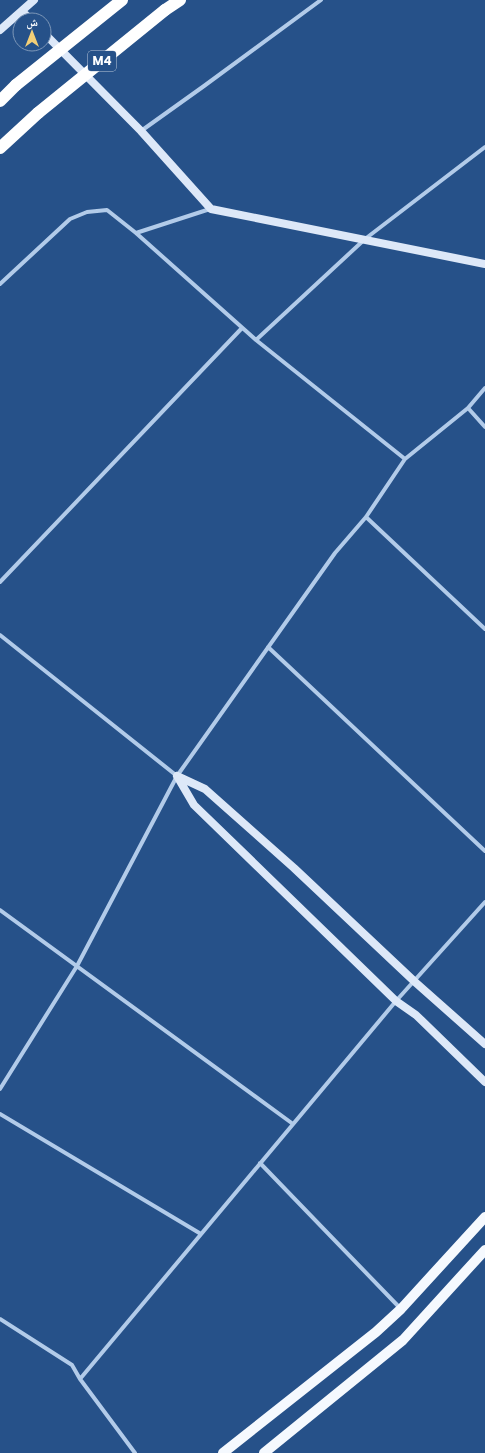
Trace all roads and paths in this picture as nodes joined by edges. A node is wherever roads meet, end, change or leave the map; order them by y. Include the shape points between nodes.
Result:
1 (34, 0) edge
2 (122, 0) edge
3 (180, 0) edge
4 (321, 0) edge
5 (22, 11) joint
6 (0, 30) edge
7 (52, 41) edge
8 (0, 101) edge
9 (141, 130) junction
10 (485, 147) edge
11 (0, 148) edge
12 (211, 209) junction
13 (136, 233) junction
14 (365, 239) junction
15 (485, 264) edge
16 (0, 284) edge
17 (242, 328) junction
18 (256, 340) junction
19 (485, 388) edge
20 (468, 408) junction
21 (485, 427) edge
22 (405, 459) junction
23 (366, 517) junction
24 (0, 582) edge
25 (485, 628) edge
26 (0, 635) edge
27 (268, 647) junction
28 (177, 776) junction
29 (485, 851) edge
30 (485, 902) edge
31 (0, 910) edge
32 (77, 966) junction
33 (415, 982) junction
34 (396, 1001) junction
35 (485, 1044) edge
36 (485, 1082) edge
37 (0, 1089) edge
38 (0, 1114) edge
39 (293, 1124) junction
40 (260, 1164) junction
41 (485, 1217) edge
42 (201, 1234) junction
43 (485, 1250) edge
44 (401, 1309) junction
45 (0, 1319) edge
46 (80, 1379) junction
47 (135, 1453) edge
48 (223, 1453) edge
49 (264, 1453) edge

1 - 5 street
2 - 8 highway, M4, bridge via 16,85
3 - 11 highway, M4, bridge via 38,113
4 - 9 street
5 - 6 street
7 - 9 street
9 - 12 street
10 - 14 street
12 - 13 street
12 - 14 street
13 - 16 street via 106,210 87,212 70,219
13 - 17 street
14 - 15 street
14 - 18 street
17 - 18 street
17 - 24 street
18 - 22 street
19 - 20 street
20 - 21 street
20 - 22 street
22 - 23 street
23 - 25 street
23 - 27 street via 334,553
26 - 28 street
27 - 28 street
27 - 29 street
28 - 32 street
28 - 33 street via 211,794
28 - 34 street via 194,805
30 - 33 street
31 - 32 street
32 - 37 street
32 - 39 street
33 - 34 street
33 - 35 street
34 - 36 street via 416,1015
34 - 39 street
38 - 42 street
39 - 40 street
40 - 42 street
40 - 44 street
41 - 44 main road
42 - 46 street
43 - 49 main road via 403,1340
44 - 48 main road via 376,1332
45 - 46 street via 72,1365
46 - 47 street

